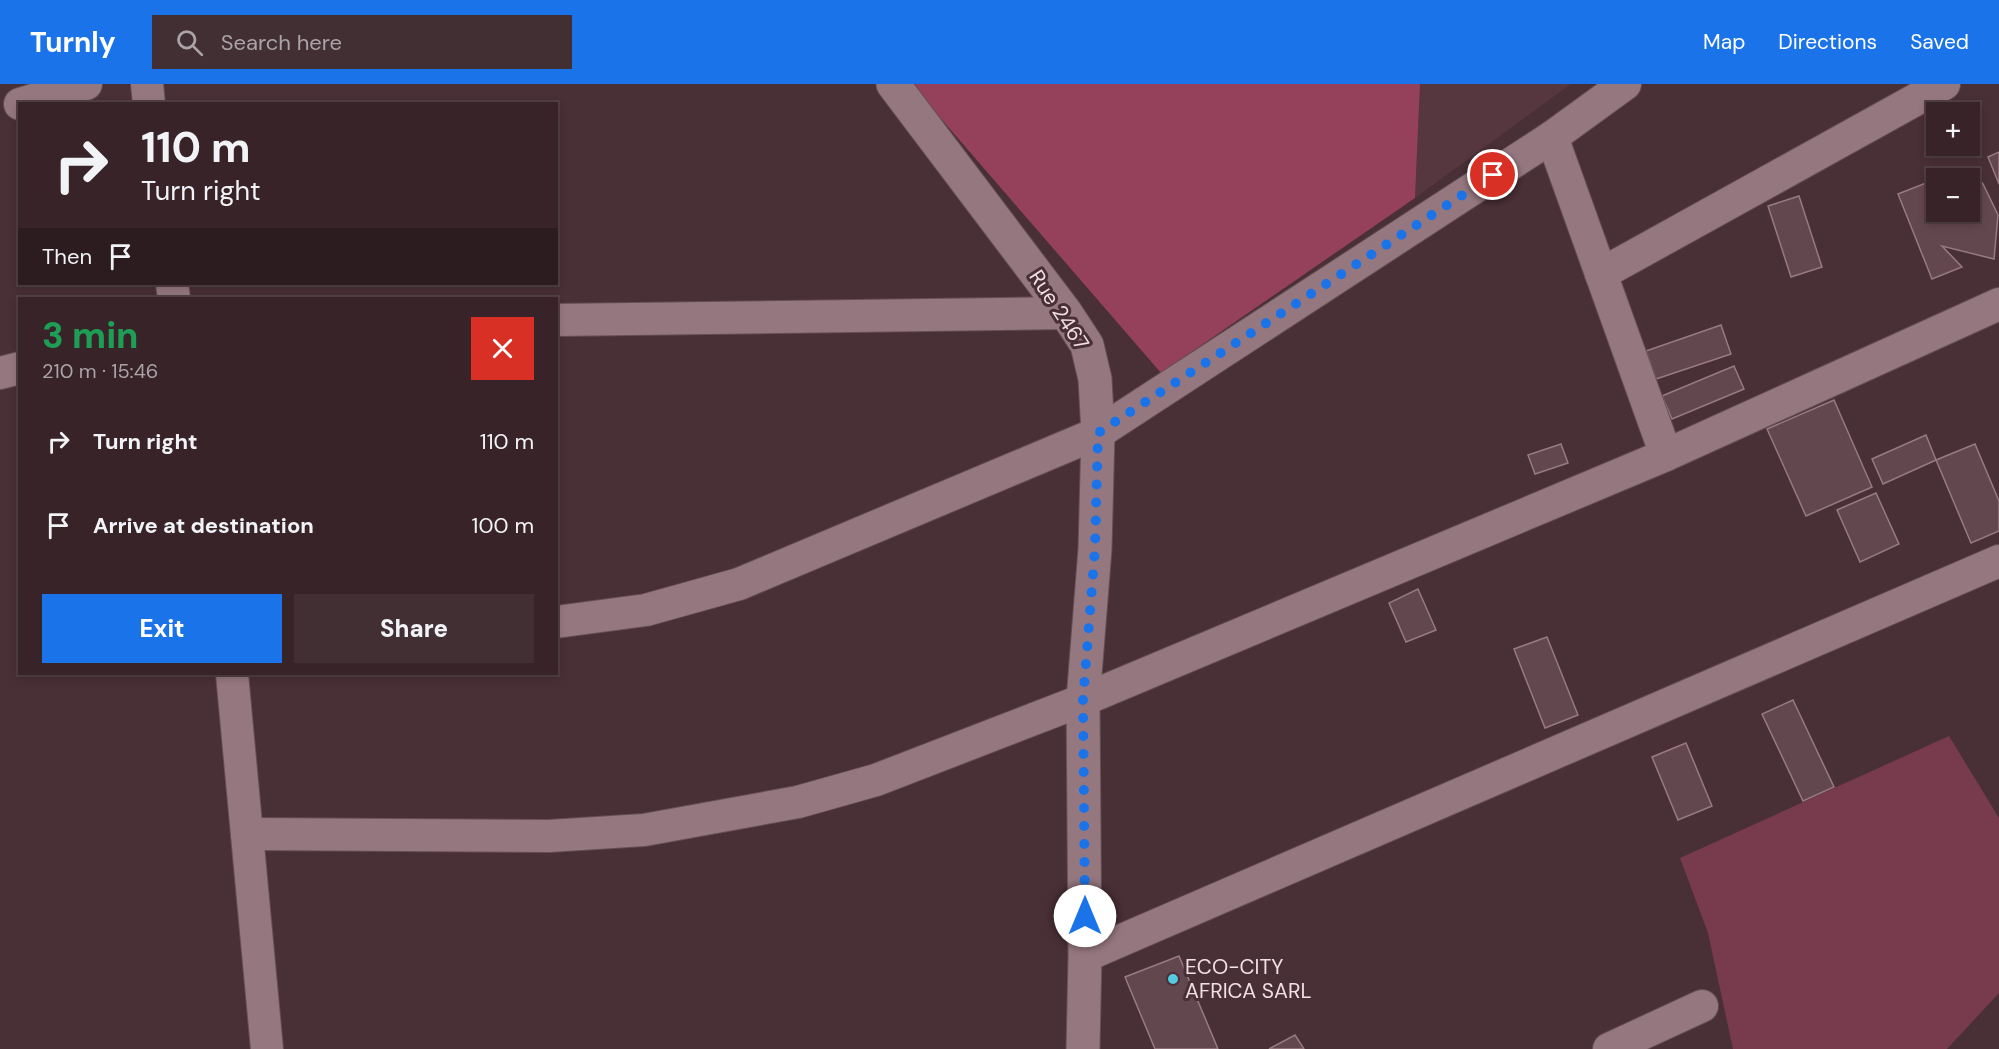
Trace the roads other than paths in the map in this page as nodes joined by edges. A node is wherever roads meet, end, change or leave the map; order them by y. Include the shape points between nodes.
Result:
1 (86, 84) edge
2 (147, 84) edge
3 (893, 84) edge
4 (1625, 84) edge
5 (1944, 84) edge
6 (27, 102) edge
7 (149, 102) edge
8 (18, 104) edge
9 (0, 109) edge
10 (1552, 137) junction
11 (1601, 274) junction
12 (1999, 304) edge
13 (1066, 313) junction
14 (558, 320) edge
15 (18, 368) edge
16 (0, 373) edge
17 (1098, 433) junction
18 (1666, 454) junction
19 (1999, 561) edge
20 (558, 622) edge
21 (232, 675) edge
22 (1083, 700) junction
23 (247, 834) junction
24 (1085, 956) junction
25 (1702, 1006) dead end
26 (267, 1049) edge
27 (1083, 1049) edge
28 (1609, 1049) edge

1 - 6 street
2 - 7 street
3 - 13 street, Rue 2467
4 - 10 street
5 - 11 street
8 - 9 street
10 - 11 street
10 - 17 street
11 - 18 street
12 - 18 street
13 - 14 street
13 - 17 street, Rue 2467 via 1087,345 1095,379
15 - 16 street
17 - 20 street via 739,584 646,610
17 - 22 street, Rue 2467 via 1095,549
18 - 22 street
19 - 24 street
21 - 23 street
22 - 23 street via 876,780 798,802 644,830 549,837
22 - 24 street, Rue 2467
23 - 26 street
24 - 27 street, Rue 2467
25 - 28 street

